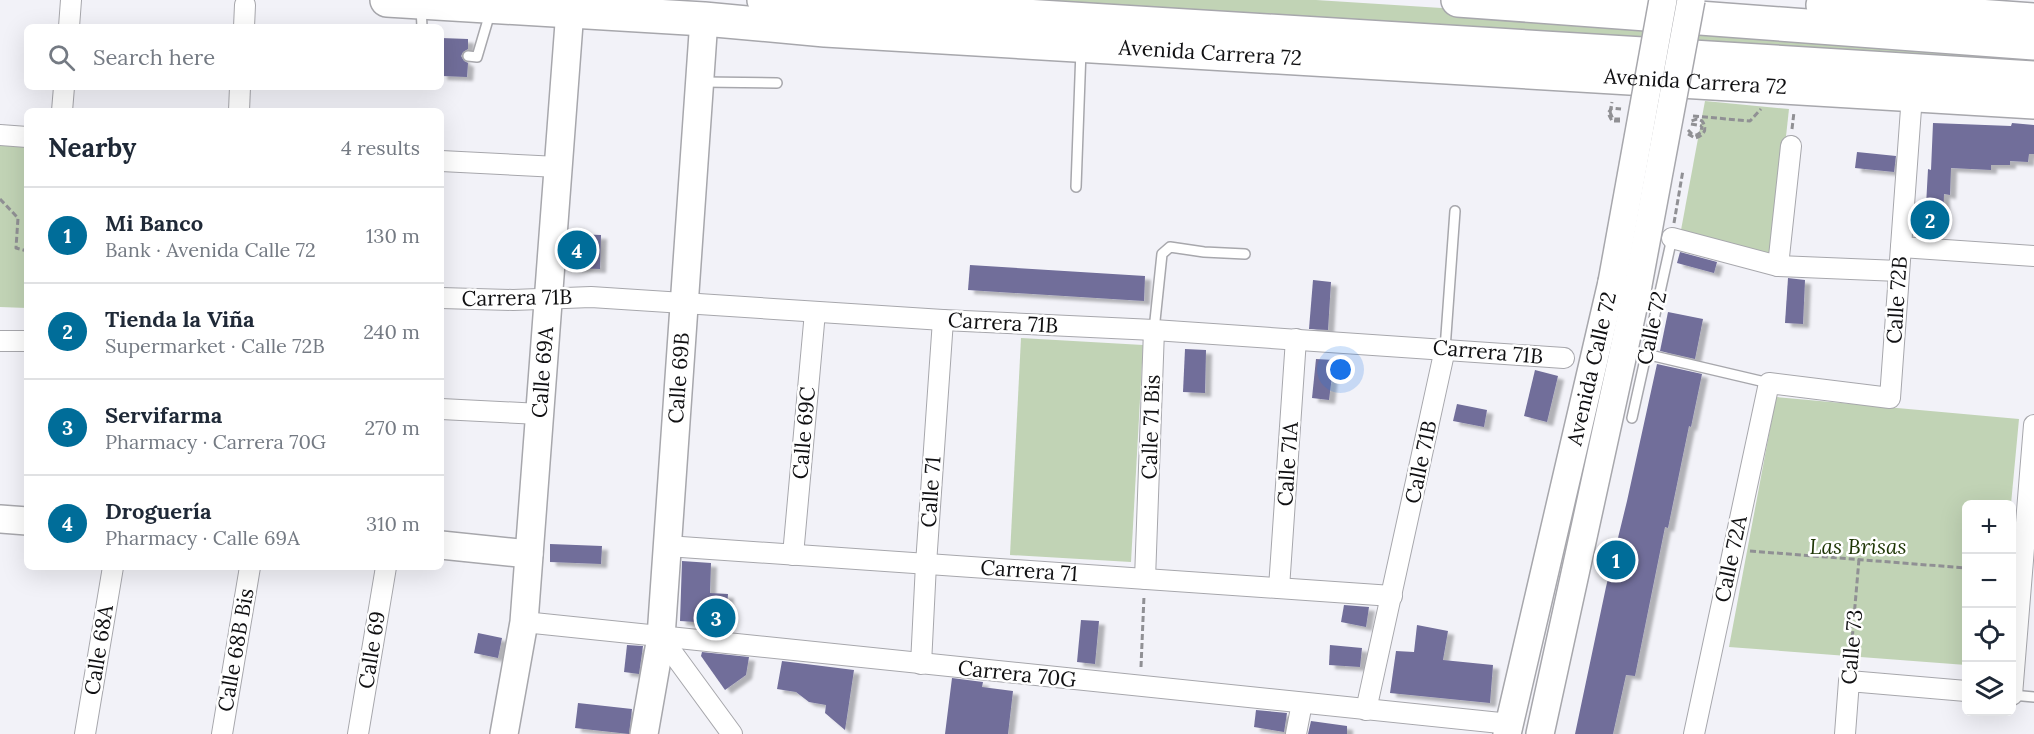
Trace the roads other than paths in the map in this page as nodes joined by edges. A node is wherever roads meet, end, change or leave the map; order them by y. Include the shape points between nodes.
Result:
1 (71, 0) edge
2 (387, 0) edge
3 (749, 0) edge
4 (764, 0) edge
5 (1458, 0) edge
6 (1663, 0) edge
7 (1691, 0) edge
8 (1747, 0) edge
9 (245, 5) dead end
10 (494, 6) junction
11 (570, 10) junction
12 (422, 14) edge
13 (704, 19) junction
14 (2034, 20) edge
15 (1131, 22) junction
16 (69, 24) edge
17 (244, 24) edge
18 (2034, 43) edge
19 (1477, 44) junction
20 (1082, 45) junction
21 (1201, 52) junction
22 (468, 56) dead end
23 (1412, 66) junction
24 (1954, 74) junction
25 (2034, 78) edge
26 (700, 82) junction
27 (777, 83) dead end
28 (64, 90) edge
29 (240, 90) edge
30 (1912, 95) junction
31 (2022, 101) edge
32 (62, 108) edge
33 (239, 108) edge
34 (0, 135) edge
35 (24, 137) edge
36 (1791, 146) road end
37 (444, 161) edge
38 (558, 167) junction
39 (1076, 187) dead end
40 (1455, 212) dead end
41 (1672, 238) joint
42 (1901, 247) junction
43 (1245, 254) dead end
44 (2034, 256) edge
45 (1778, 266) junction
46 (1899, 271) junction
47 (1625, 284) junction
48 (444, 298) edge
49 (548, 298) junction
50 (684, 304) junction
51 (814, 312) junction
52 (943, 320) junction
53 (1154, 330) junction
54 (1296, 339) junction
55 (0, 341) edge
56 (24, 341) edge
57 (1445, 349) junction
58 (1654, 356) dead end
59 (1564, 358) dead end
60 (1769, 383) junction
61 (444, 409) edge
62 (540, 414) junction
63 (1632, 418) dead end
64 (2034, 425) edge
65 (0, 519) edge
66 (24, 521) edge
67 (444, 545) edge
68 (667, 546) junction
69 (529, 554) junction
70 (793, 555) junction
71 (926, 564) junction
72 (112, 570) edge
73 (249, 570) edge
74 (385, 570) edge
75 (1145, 579) junction
76 (1279, 588) junction
77 (1392, 596) junction
78 (524, 622) junction
79 (661, 637) junction
80 (2015, 662) edge
81 (921, 664) junction
82 (1962, 691) edge
83 (2016, 695) edge
84 (2034, 697) edge
85 (1302, 703) junction
86 (1366, 710) junction
87 (1508, 729) edge
88 (85, 734) edge
89 (222, 734) edge
90 (358, 734) edge
91 (504, 734) edge
92 (644, 734) edge
93 (732, 734) edge
94 (1296, 734) edge
95 (1540, 734) edge
96 (1694, 734) edge
97 (1845, 734) edge

1 - 16 street
2 - 12 highway, Avenida Carrera 72
3 - 13 highway
4 - 15 highway, Avenida Carrera 72
5 - 18 highway
6 - 47 street, Avenida Calle 72, bridge
7 - 47 street, Avenida Calle 72, bridge
8 - 14 highway
9 - 17 street
10 - 11 highway, Avenida Carrera 72
10 - 12 highway, Avenida Carrera 72
10 - 22 lane via 477,57
11 - 13 highway, Avenida Carrera 72
11 - 38 street, Calle 69A
13 - 20 highway, Avenida Carrera 72
13 - 26 street, Calle 69B
15 - 19 highway, Avenida Carrera 72
15 - 21 highway
19 - 23 highway
19 - 24 highway, Avenida Carrera 72
20 - 21 highway, Avenida Carrera 72
20 - 39 lane
21 - 23 highway, Avenida Carrera 72
23 - 30 highway, Avenida Carrera 72
24 - 25 highway, Avenida Carrera 72
24 - 31 highway
26 - 27 lane
26 - 50 street, Calle 69B
28 - 32 street
29 - 33 street
30 - 31 highway, Avenida Carrera 72
30 - 42 street, Calle 72B
34 - 35 street
36 - 45 street
37 - 38 street
38 - 49 street, Calle 69A
40 - 57 lane, Calle 71B
41 - 45 street
41 - 63 lane, Calle 72
42 - 44 street
42 - 46 street, Calle 72B
43 - 53 lane, Calle 71 Bis via 1170,247 1162,254
45 - 46 street
46 - 60 street, Calle 72B via 1890,398
47 - 87 street, Avenida Calle 72
47 - 95 street, Avenida Calle 72
48 - 49 street, Carrera 71B
49 - 50 street, Carrera 71B
49 - 62 street, Calle 69A
50 - 51 street, Carrera 71B
50 - 68 street, Calle 69B
51 - 52 street, Carrera 71B
51 - 70 street, Calle 69C
52 - 53 street, Carrera 71B
52 - 71 street, Calle 71
53 - 54 street, Carrera 71B
53 - 75 street, Calle 71 Bis
54 - 57 street, Carrera 71B
54 - 76 street, Calle 71A
55 - 56 street
57 - 59 street, Carrera 71B
57 - 77 street, Calle 71B
58 - 60 lane
60 - 96 street, Calle 72A
61 - 62 street
62 - 69 street, Calle 69A
64 - 80 street
65 - 66 street
67 - 69 street
68 - 70 street, Carrera 71
68 - 79 street, Calle 69B
69 - 78 street, Calle 69A
70 - 71 street, Carrera 71
71 - 75 street, Carrera 71
71 - 81 street, Calle 71
72 - 88 street, Calle 68A
73 - 89 street, Calle 68B Bis
74 - 90 street, Calle 69
75 - 76 street, Carrera 71
76 - 77 street, Carrera 71
77 - 86 street, Calle 71B
78 - 79 street, Carrera 70G
78 - 91 street, Calle 69A
79 - 81 street, Carrera 70G
79 - 92 street, Calle 69B
79 - 93 street
81 - 85 street, Carrera 70G
82 - 97 street, Calle 73 via 1849,681
83 - 84 lane
85 - 86 street, Carrera 70G
85 - 94 street
86 - 87 street, Carrera 70G

